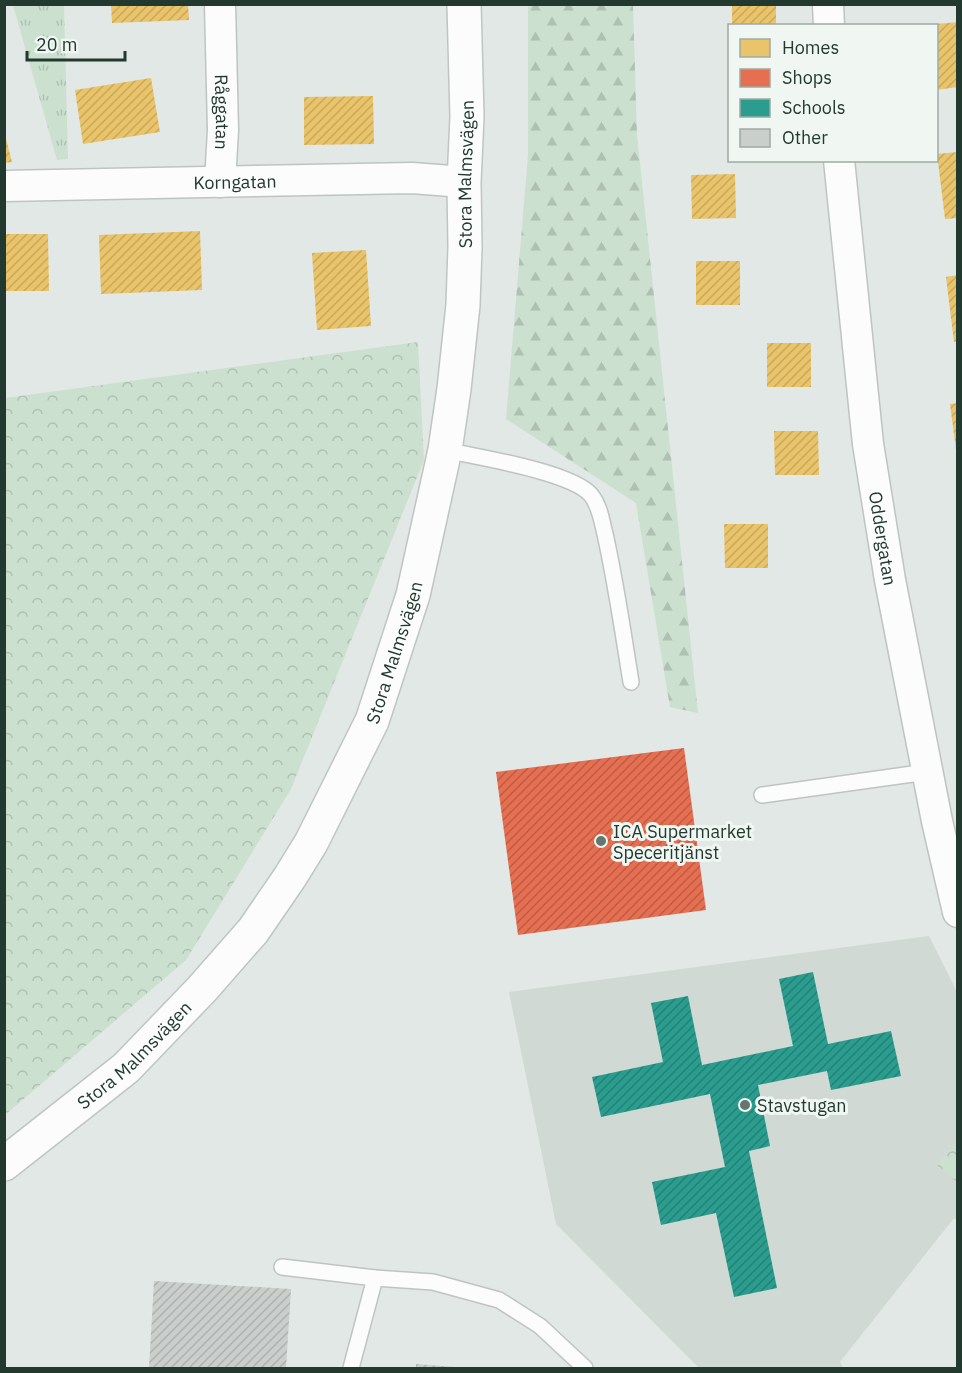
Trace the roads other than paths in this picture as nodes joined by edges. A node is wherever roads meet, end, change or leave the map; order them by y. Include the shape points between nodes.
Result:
1 (220, 4) edge
2 (464, 4) edge
3 (828, 4) edge
4 (829, 24) edge
5 (839, 162) edge
6 (220, 182) junction
7 (464, 182) junction
8 (4, 186) edge
9 (444, 450) junction
10 (631, 682) dead end
11 (927, 772) junction
12 (762, 795) dead end
13 (957, 912) edge
14 (4, 1164) edge
15 (282, 1267) dead end
16 (375, 1278) junction
17 (351, 1368) edge
18 (585, 1368) edge

1 - 6 street, Råggatan
2 - 7 street, Stora Malmsvägen
3 - 4 street
5 - 11 street, Oddergatan via 868,444
6 - 7 street, Korngatan via 412,178
6 - 8 street, Korngatan
7 - 9 street, Stora Malmsvägen via 463,305
9 - 10 lane via 572,482 591,495 609,553
9 - 14 street, Stora Malmsvägen via 413,595 372,721 291,877 253,931 126,1068
11 - 12 lane
11 - 13 street, Oddergatan
15 - 16 lane
16 - 17 lane
16 - 18 lane via 433,1282 499,1300 540,1326

